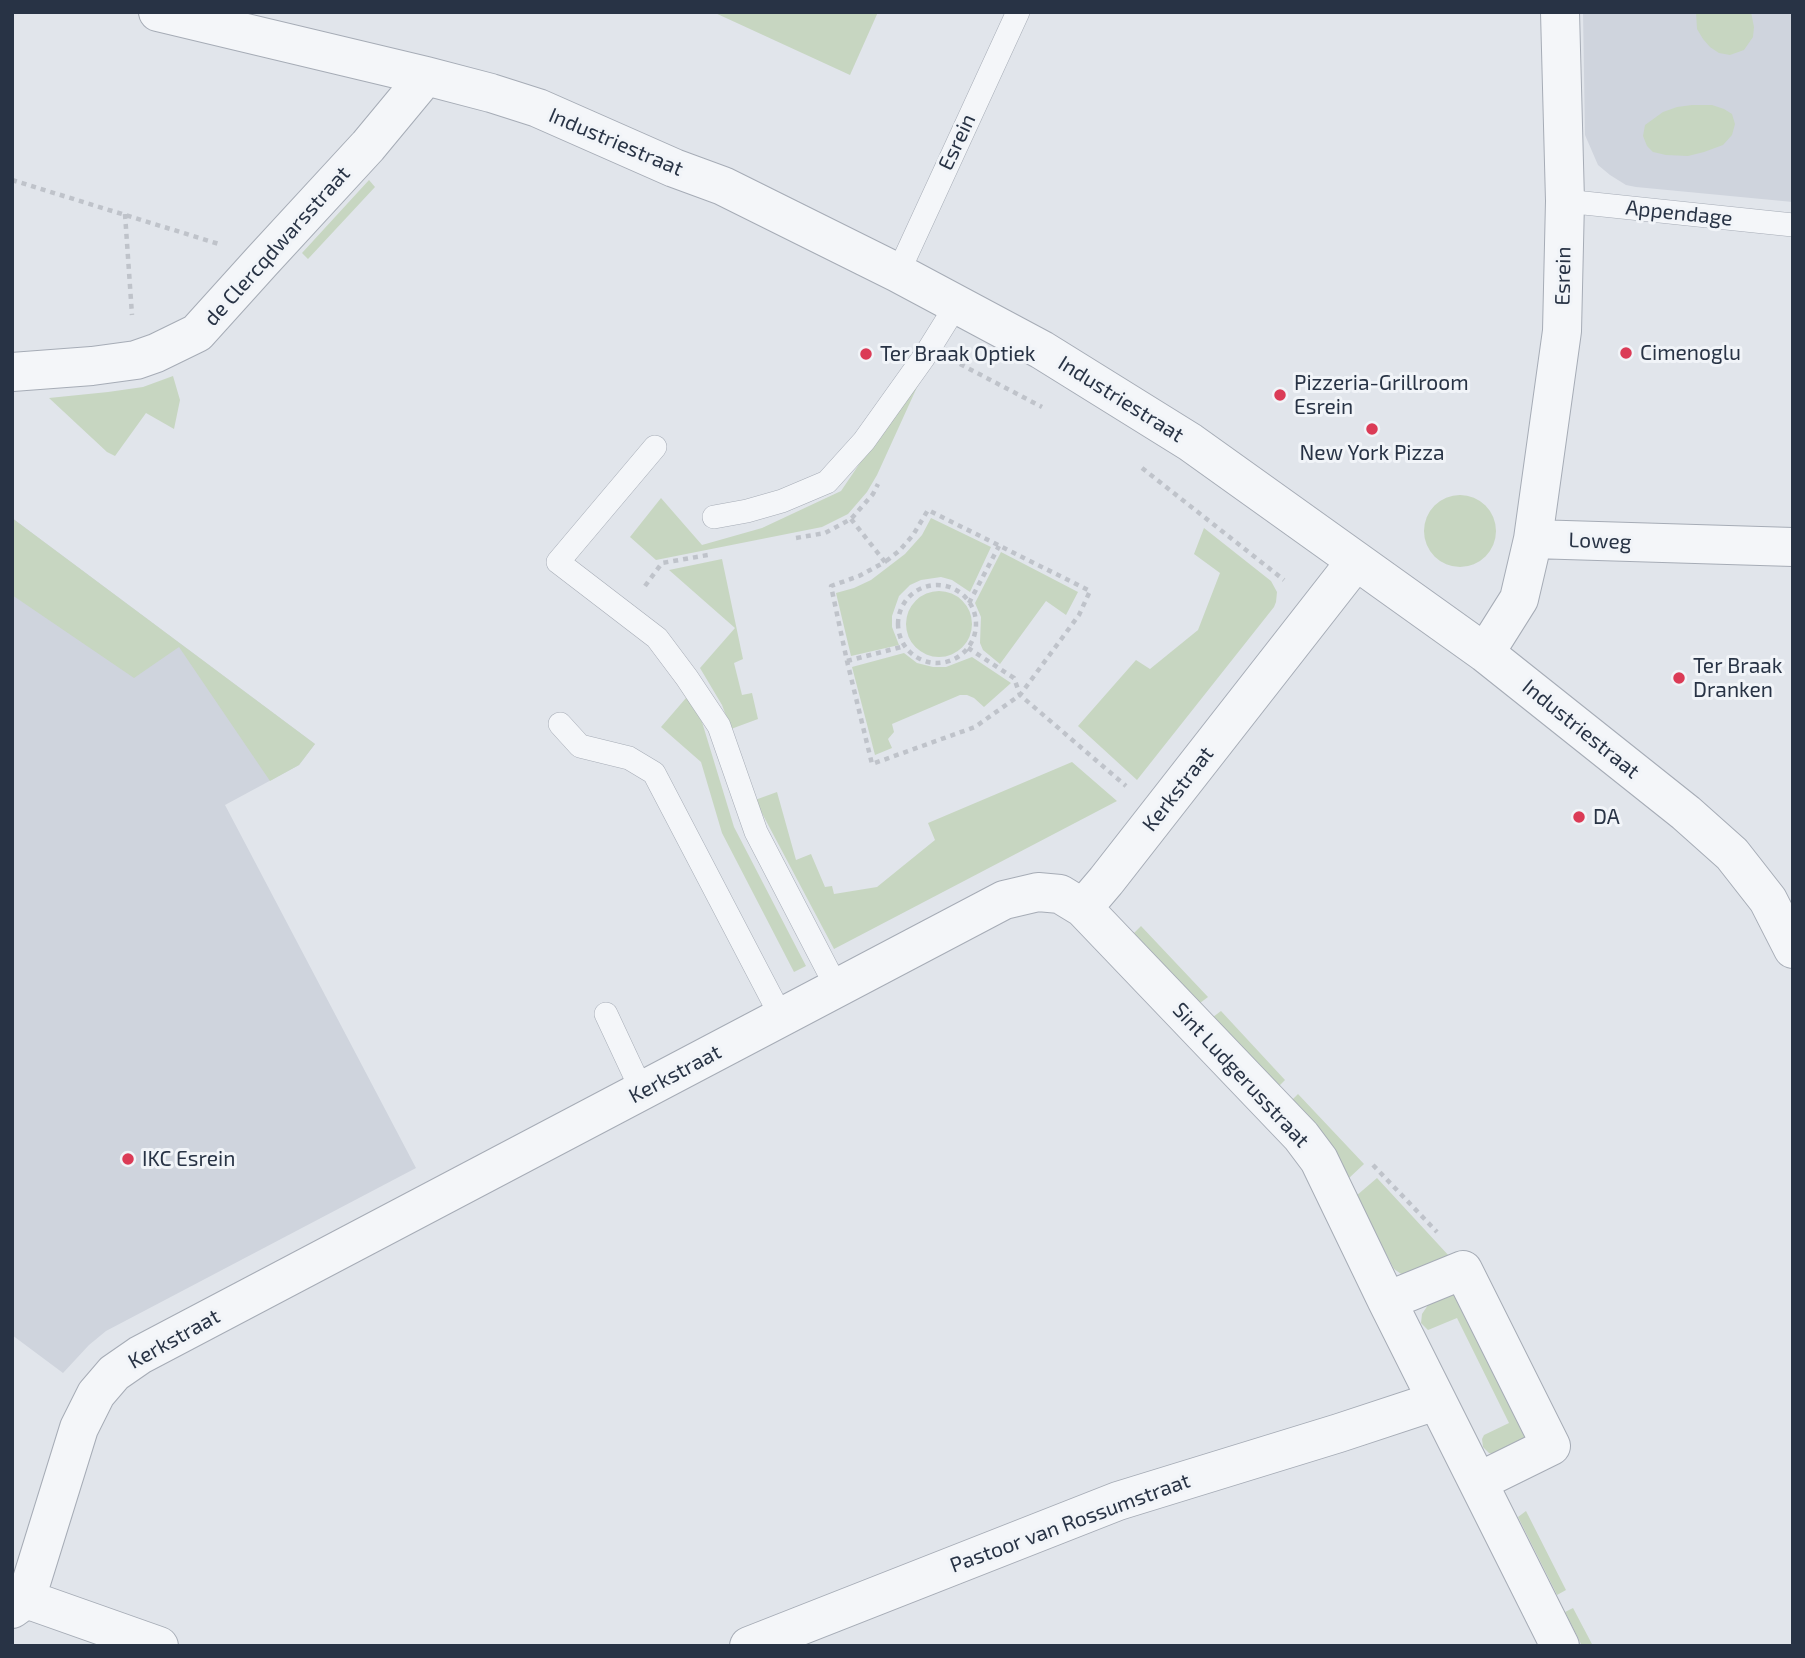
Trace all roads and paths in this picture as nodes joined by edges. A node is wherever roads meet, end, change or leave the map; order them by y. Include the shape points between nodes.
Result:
1 (158, 12) edge
2 (1018, 12) edge
3 (1560, 12) edge
4 (426, 76) junction
5 (12, 180) edge
6 (1565, 201) junction
7 (125, 214) junction
8 (1793, 225) edge
9 (264, 258) junction
10 (898, 273) junction
11 (957, 304) junction
12 (952, 359) dead end
13 (136, 360) junction
14 (12, 372) edge
15 (1052, 413) dead end
16 (655, 447) dead end
17 (1135, 463) dead end
18 (879, 483) dead end
19 (714, 517) dead end
20 (851, 519) junction
21 (1533, 539) junction
22 (784, 540) dead end
23 (999, 545) junction
24 (1793, 547) edge
25 (716, 553) dead end
26 (1356, 561) junction
27 (885, 562) junction
28 (1292, 586) dead end
29 (970, 603) junction
30 (624, 613) junction
31 (905, 646) junction
32 (968, 648) junction
33 (1485, 653) junction
34 (847, 661) junction
35 (1020, 695) junction
36 (560, 724) dead end
37 (1159, 814) junction
38 (1083, 908) junction
39 (1793, 949) edge
40 (837, 988) junction
41 (606, 1014) dead end
42 (782, 1018) junction
43 (642, 1091) junction
44 (1387, 1301) junction
45 (1436, 1401) junction
46 (1478, 1482) junction
47 (19, 1604) edge
48 (159, 1646) edge
49 (749, 1646) edge
50 (1560, 1646) edge

1 - 4 street, Industriestraat
2 - 10 lane, Esrein
3 - 6 street, Esrein
4 - 9 street, de Clercqdwarsstraat via 369,146
4 - 10 street, Industriestraat via 538,108 723,186
5 - 7 path
6 - 8 lane, Appendage
6 - 21 street, Esrein via 1562,331
7 - 9 path
7 - 13 path
9 - 13 street, de Clercqdwarsstraat via 197,333
10 - 11 street, Industriestraat
11 - 19 lane via 864,441 827,482 782,502
11 - 26 street, Industriestraat via 1042,350 1190,442
12 - 15 path
13 - 14 street, de Clercqdwarsstraat
16 - 30 lane via 558,562
17 - 28 path
18 - 20 path
20 - 22 path via 825,533
20 - 27 path
21 - 24 street, Loweg
21 - 33 street via 1519,599
23 - 27 path via 928,510 913,536
23 - 29 path
23 - 35 path via 1090,591 1079,615
25 - 30 path via 662,563
26 - 33 street, Industriestraat
26 - 37 street, Kerkstraat
27 - 34 path via 831,586
29 - 31 path via 955,589 942,585 916,590 900,612 898,623
29 - 32 path via 976,622
30 - 40 lane via 657,638 719,726 756,832
31 - 32 path via 913,655 936,663
31 - 34 path
32 - 35 path via 1014,678
33 - 39 street, Industriestraat via 1731,854 1768,900
34 - 35 path via 872,764 975,727
35 - 37 path
36 - 42 lane via 580,746 629,758 654,773
37 - 38 street, Kerkstraat
38 - 40 street, Kerkstraat via 1060,894 1038,892 1004,900
38 - 44 street, Sint Ludgerusstraat via 1320,1160
40 - 42 street, Kerkstraat
41 - 43 lane
42 - 43 street, Kerkstraat
43 - 47 street, Kerkstraat via 114,1373 96,1394 79,1427
44 - 45 street, Sint Ludgerusstraat
44 - 46 street via 1463,1270 1552,1446
45 - 46 street, Sint Ludgerusstraat
45 - 49 street, Pastoor van Rossumstraat via 1118,1501
46 - 50 street, Sint Ludgerusstraat
47 - 48 street

